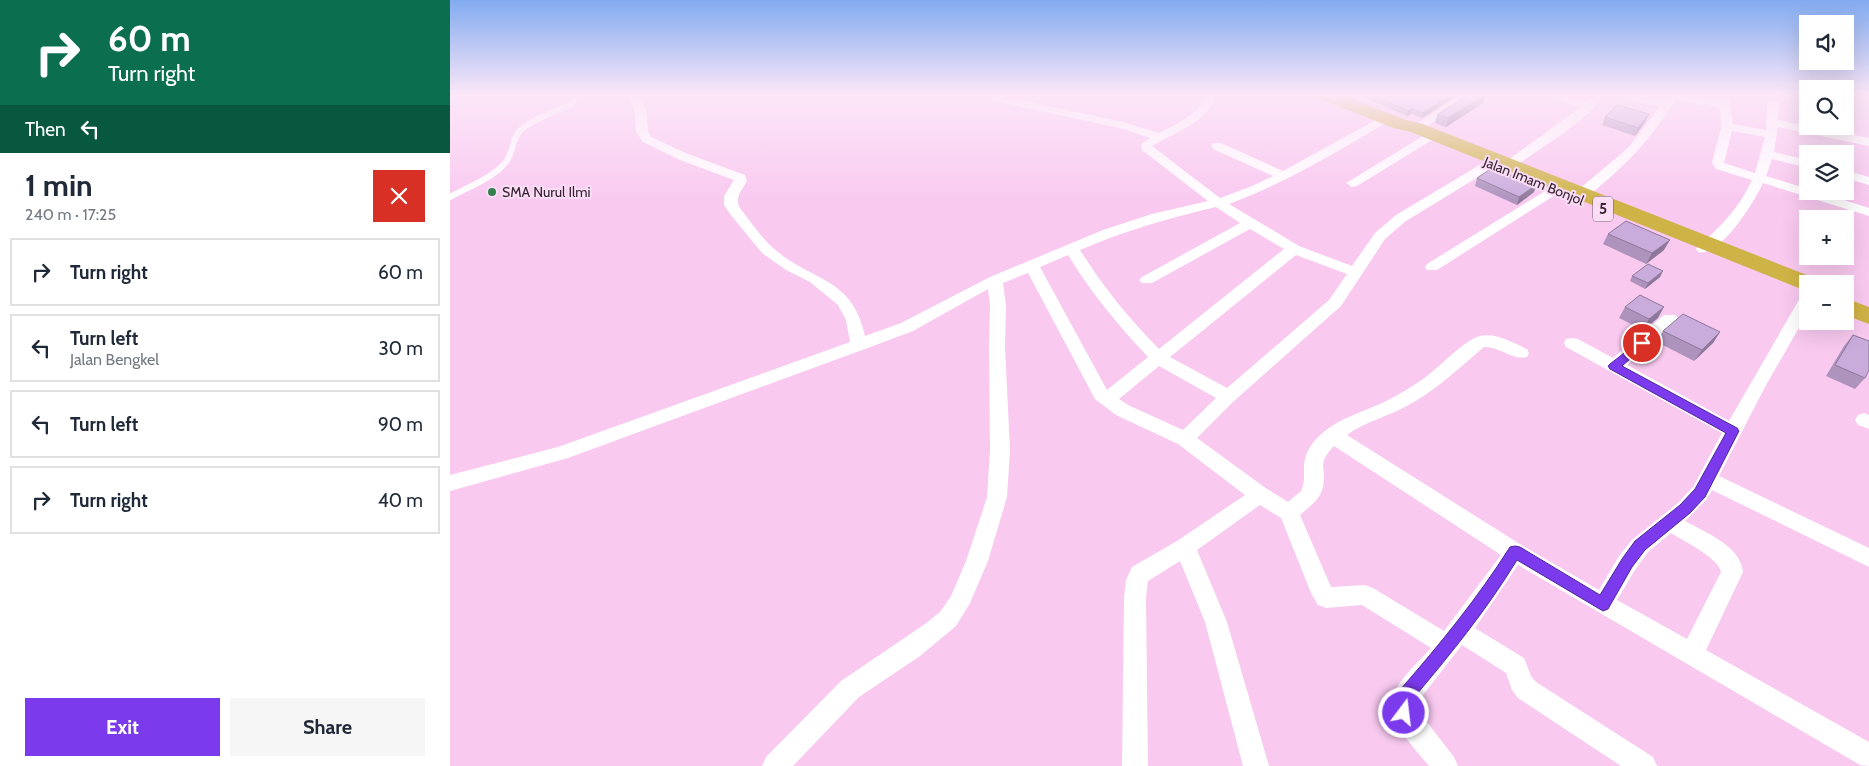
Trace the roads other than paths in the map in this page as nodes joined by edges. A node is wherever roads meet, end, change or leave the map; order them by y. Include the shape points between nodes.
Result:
1 (520, 131) edge
2 (642, 131) edge
3 (1143, 131) edge
4 (1169, 131) edge
5 (1408, 131) edge
6 (1411, 131) edge
7 (1417, 131) edge
8 (1550, 131) edge
9 (1649, 131) edge
10 (1726, 131) edge
11 (1773, 131) edge
12 (1786, 131) edge
13 (1160, 136) junction
14 (1869, 142) edge
15 (1216, 146) dead end
16 (1768, 154) junction
17 (1799, 162) edge
18 (1499, 163) junction
19 (1283, 176) junction
20 (1854, 177) edge
21 (1760, 179) junction
22 (1869, 181) edge
23 (1352, 184) dead end
24 (1558, 187) junction
25 (1583, 193) junction
26 (450, 196) edge
27 (1218, 203) junction
28 (1869, 212) edge
29 (1250, 223) junction
30 (1706, 247) junction
31 (1071, 248) junction
32 (1294, 249) junction
33 (1031, 265) junction
34 (1432, 267) dead end
35 (1356, 272) junction
36 (995, 280) junction
37 (1148, 280) dead end
38 (1799, 280) edge
39 (1799, 287) edge
40 (1854, 301) edge
41 (1869, 307) edge
42 (1854, 310) edge
43 (1799, 313) edge
44 (1869, 316) edge
45 (1670, 319) dead end
46 (1572, 343) dead end
47 (859, 344) junction
48 (1521, 353) dead end
49 (1158, 358) junction
50 (1614, 366) junction
51 (1228, 397) junction
52 (1106, 400) junction
53 (1733, 431) junction
54 (1333, 436) junction
55 (1185, 439) junction
56 (1708, 479) junction
57 (450, 483) edge
58 (1260, 495) junction
59 (1289, 513) junction
60 (1670, 522) junction
61 (1185, 547) junction
62 (1515, 552) junction
63 (1869, 558) edge
64 (1603, 604) junction
65 (1454, 639) junction
66 (1691, 655) junction
67 (1869, 756) edge
68 (774, 766) edge
69 (1135, 766) edge
70 (1256, 766) edge
71 (1445, 766) edge
72 (1644, 766) edge

1 - 26 lane via 507,160 499,169
2 - 47 street via 647,139 684,157 740,178 730,200 735,211 767,250 845,302 854,320
3 - 13 street
4 - 13 street
5 - 19 street
6 - 23 street
7 - 18 highway, Jalan Imam Bonjol / 5
8 - 18 street
9 - 25 street via 1622,162
10 - 21 street via 1719,165
11 - 16 street
12 - 14 street
13 - 27 street via 1147,144 1147,148
15 - 19 street
16 - 17 street
16 - 21 street
18 - 24 highway, Jalan Imam Bonjol / 5
18 - 35 street via 1395,222 1380,236
19 - 27 street
20 - 22 street
21 - 28 street
21 - 30 street via 1733,222
24 - 25 highway, Jalan Imam Bonjol / 5
24 - 30 highway, Jalan Imam Bonjol / 5
24 - 34 street
25 - 30 highway, Jalan Imam Bonjol / 5
27 - 29 street
27 - 31 street via 1131,225
29 - 32 street
29 - 37 street
30 - 38 highway, Jalan Imam Bonjol / 5
30 - 39 highway, Jalan Imam Bonjol / 5
31 - 33 street
31 - 49 street via 1115,312
32 - 35 street
32 - 49 street
33 - 36 street
33 - 52 street via 1097,389
35 - 51 street via 1336,303
36 - 47 street via 907,327
36 - 68 street via 1000,450 997,496 977,561 959,603 933,632 850,688
40 - 41 highway
42 - 44 highway
43 - 53 street
45 - 50 street
46 - 50 street
47 - 57 street via 561,453
48 - 54 street via 1494,341 1480,342 1421,389 1396,404 1351,422
49 - 51 street
49 - 52 street
50 - 53 street
51 - 55 street
52 - 55 street
53 - 56 street
54 - 59 street via 1318,451 1313,462 1309,496
54 - 62 street
55 - 58 street
56 - 60 street via 1700,493
56 - 63 street
58 - 59 street
58 - 61 street
59 - 65 street via 1324,596 1365,595
60 - 64 street via 1640,546
60 - 66 street via 1722,554 1732,567
61 - 69 street via 1145,570 1137,580
61 - 70 street via 1216,622
62 - 64 street
62 - 65 street
64 - 66 street
65 - 71 street via 1403,702 1404,713
65 - 72 street via 1516,666 1527,690
66 - 67 street

